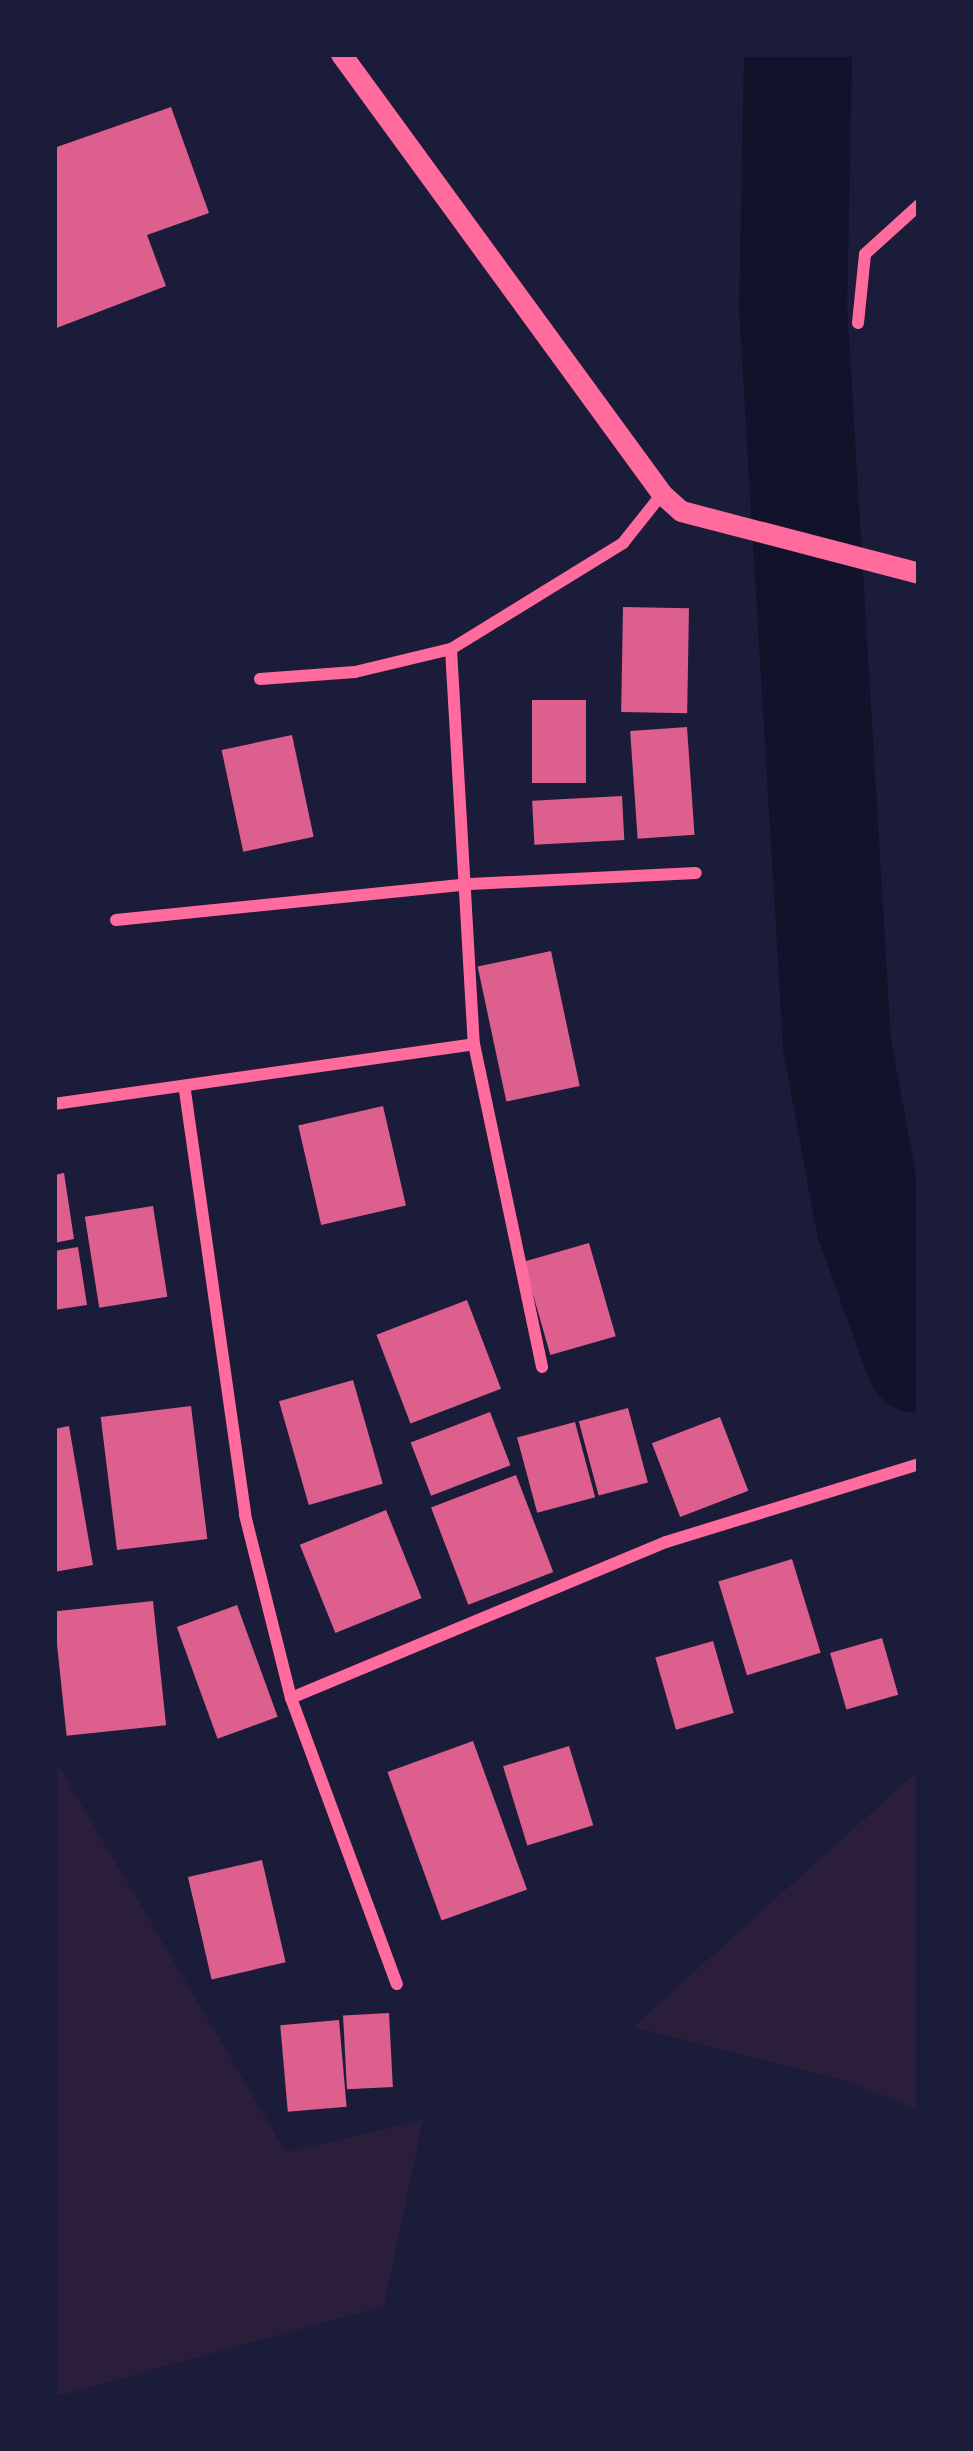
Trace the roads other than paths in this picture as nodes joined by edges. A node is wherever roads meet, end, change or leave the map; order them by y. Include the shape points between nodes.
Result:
1 (341, 54) edge
2 (919, 205) edge
3 (858, 323) dead end
4 (662, 494) junction
5 (919, 573) edge
6 (452, 649) junction
7 (260, 679) dead end
8 (696, 873) dead end
9 (470, 884) junction
10 (116, 920) dead end
11 (474, 1044) junction
12 (184, 1091) junction
13 (54, 1104) edge
14 (542, 1367) dead end
15 (919, 1464) edge
16 (291, 1699) junction
17 (398, 1984) dead end

1 - 4 street
2 - 3 street via 866,254
4 - 5 street via 681,511
4 - 6 street via 623,543
6 - 7 street via 355,672
6 - 9 street
8 - 9 street
9 - 10 street
9 - 11 street
11 - 12 street
11 - 14 street
12 - 13 street
12 - 16 street via 245,1515
15 - 16 street via 666,1543
16 - 17 street

